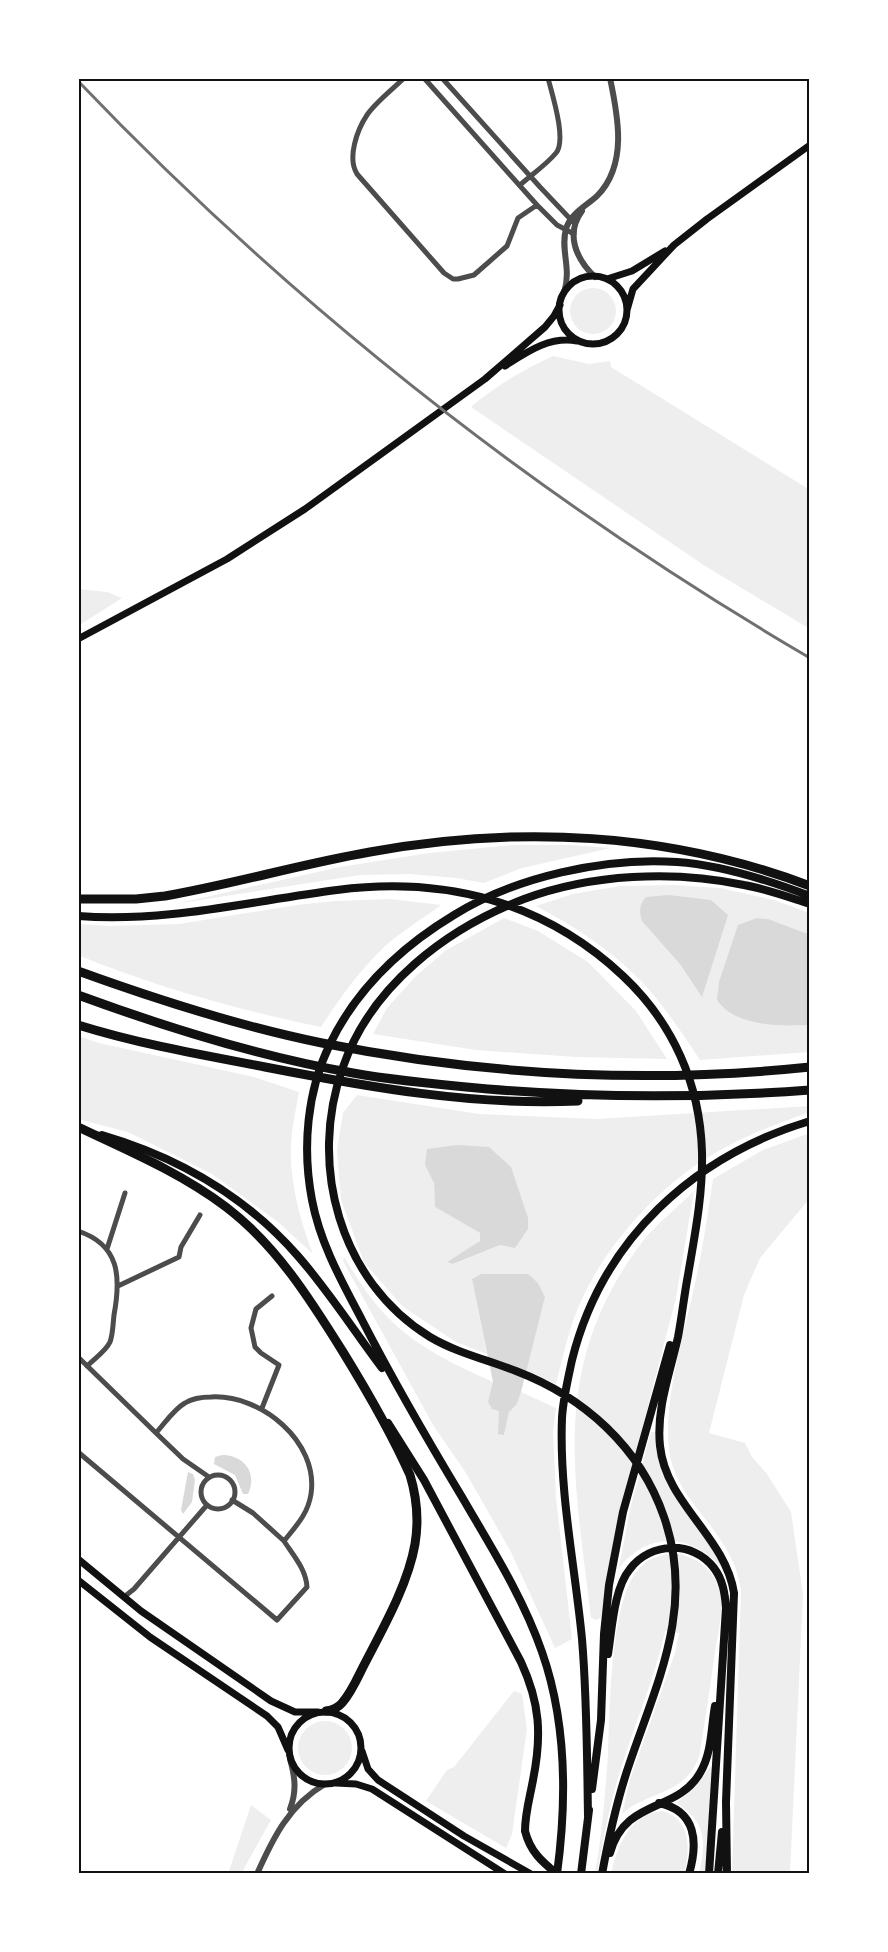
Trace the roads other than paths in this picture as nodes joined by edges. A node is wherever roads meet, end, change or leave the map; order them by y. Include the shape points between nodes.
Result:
1 (404, 78) edge
2 (424, 78) edge
3 (442, 78) edge
4 (548, 78) edge
5 (610, 78) edge
6 (810, 145) edge
7 (530, 176) junction
8 (520, 185) junction
9 (537, 205) junction
10 (573, 221) junction
11 (565, 231) junction
12 (574, 234) junction
13 (674, 245) junction
14 (595, 277) junction
15 (607, 279) junction
16 (564, 293) junction
17 (560, 304) junction
18 (627, 310) junction
19 (582, 342) junction
20 (485, 379) junction
21 (78, 639) edge
22 (810, 886) edge
23 (810, 896) edge
24 (78, 899) edge
25 (810, 904) edge
26 (78, 916) edge
27 (78, 971) edge
28 (78, 995) edge
29 (78, 1025) edge
30 (810, 1067) edge
31 (810, 1090) edge
32 (608, 1097) junction
33 (810, 1121) edge
34 (78, 1127) edge
35 (125, 1193) dead end
36 (200, 1215) dead end
37 (78, 1231) edge
38 (107, 1249) junction
39 (118, 1286) junction
40 (685, 1290) junction
41 (272, 1296) dead end
42 (78, 1357) edge
43 (87, 1366) junction
44 (365, 1387) junction
45 (398, 1390) junction
46 (262, 1408) junction
47 (156, 1433) junction
48 (78, 1452) edge
49 (209, 1477) junction
50 (232, 1500) junction
51 (207, 1505) junction
52 (179, 1536) junction
53 (284, 1541) junction
54 (78, 1559) edge
55 (78, 1580) edge
56 (124, 1597) junction
57 (722, 1667) junction
58 (603, 1675) junction
59 (322, 1712) junction
60 (361, 1745) junction
61 (288, 1750) junction
62 (290, 1759) junction
63 (334, 1783) junction
64 (325, 1784) junction
65 (726, 1802) junction
66 (659, 1803) junction
67 (288, 1815) junction
68 (588, 1816) junction
69 (528, 1872) edge
70 (257, 1874) edge
71 (505, 1874) edge
72 (557, 1874) edge
73 (581, 1874) edge
74 (604, 1874) edge
75 (689, 1874) edge
76 (709, 1874) edge
77 (718, 1874) edge
78 (727, 1874) edge

1 - 9 street via 367,115 355,145 354,167 444,273 453,279 474,275 507,246 518,218
2 - 8 street
3 - 7 street
4 - 7 street via 558,120 559,146
5 - 10 street via 618,120 617,154 608,183
6 - 13 main road
7 - 8 street
7 - 10 street
8 - 9 street
9 - 11 street
10 - 11 street
10 - 12 street
11 - 12 street
11 - 16 street via 568,273
12 - 14 street via 580,260
13 - 15 main road via 632,271
13 - 18 main road via 633,289
14 - 15 main road
14 - 16 main road via 579,280
15 - 18 main road via 622,294
16 - 17 main road
17 - 19 main road via 563,326
17 - 20 main road via 545,327
18 - 19 main road via 624,324 613,338 596,344
19 - 20 main road via 549,342
20 - 21 main road via 267,535
22 - 24 highway via 700,853 636,842 547,836 417,844 165,896
23 - 45 highway via 734,871 676,861 568,871 470,905 409,945 364,989 325,1054 311,1109 308,1162 318,1226
25 - 74 highway via 739,884 674,877 619,879 561,888 504,908 443,942 397,981 369,1017 345,1060 331,1111 331,1187 340,1222 357,1259 380,1293 430,1337 527,1375 592,1413 627,1449 658,1500 669,1530 675,1571 672,1632 665,1664 617,1805
26 - 40 highway via 176,914 338,890 422,887 494,899 566,932 613,966 641,993 670,1036 694,1091 702,1164 700,1206
27 - 30 highway via 246,1025 321,1043 441,1062 552,1072 664,1076
28 - 32 highway via 183,1030 343,1072 452,1086
29 - 32 highway via 152,1045 370,1087 499,1100
31 - 32 highway
33 - 68 highway via 722,1159 659,1207 614,1263 597,1292 576,1344 564,1401 562,1443 584,1668
34 - 44 highway via 172,1172 245,1223 299,1285
34 - 45 highway via 166,1158 257,1215 298,1256
35 - 38 street
36 - 39 street via 179,1257
37 - 38 street
38 - 39 street via 116,1265
39 - 43 street via 110,1343
40 - 58 highway via 619,1533 606,1606
40 - 65 highway via 661,1408 660,1443 672,1485 722,1555 733,1581
41 - 46 street via 256,1309 252,1328 255,1347 279,1365
42 - 43 street
43 - 47 street
44 - 59 highway via 410,1476 417,1503 417,1530 411,1558 379,1635 346,1698 337,1707
44 - 72 highway via 424,1480 529,1681 538,1712 539,1739 525,1831 531,1848
45 - 72 highway via 501,1564 542,1650 556,1702 563,1758
46 - 47 street via 230,1398 199,1397 184,1403
46 - 53 street via 291,1434 305,1453 312,1479 306,1514
47 - 49 street
48 - 52 street
49 - 50 street via 220,1475 230,1480
49 - 51 street via 201,1490
50 - 51 street via 223,1508
50 - 53 street
51 - 52 street
52 - 53 street via 277,1620 306,1587 301,1566
52 - 56 street
54 - 56 main road
55 - 61 main road via 150,1637 267,1716 278,1727
56 - 59 main road via 271,1701 295,1712
57 - 58 highway via 726,1608 720,1577 708,1561 691,1550 672,1547 637,1561 623,1580
57 - 66 highway via 708,1751 700,1774 689,1786
57 - 76 highway
58 - 68 highway
59 - 60 main road via 342,1715 358,1733
59 - 61 main road via 306,1716 297,1724
60 - 63 main road via 353,1771
60 - 69 main road via 368,1769 378,1780
61 - 62 main road
62 - 64 main road via 303,1777
62 - 67 street via 295,1789
63 - 64 main road
63 - 71 main road via 372,1789
64 - 67 street via 305,1796
65 - 77 highway
65 - 78 highway
66 - 74 highway via 622,1827
66 - 75 highway via 676,1809 690,1826 694,1843
67 - 70 street
68 - 73 highway

